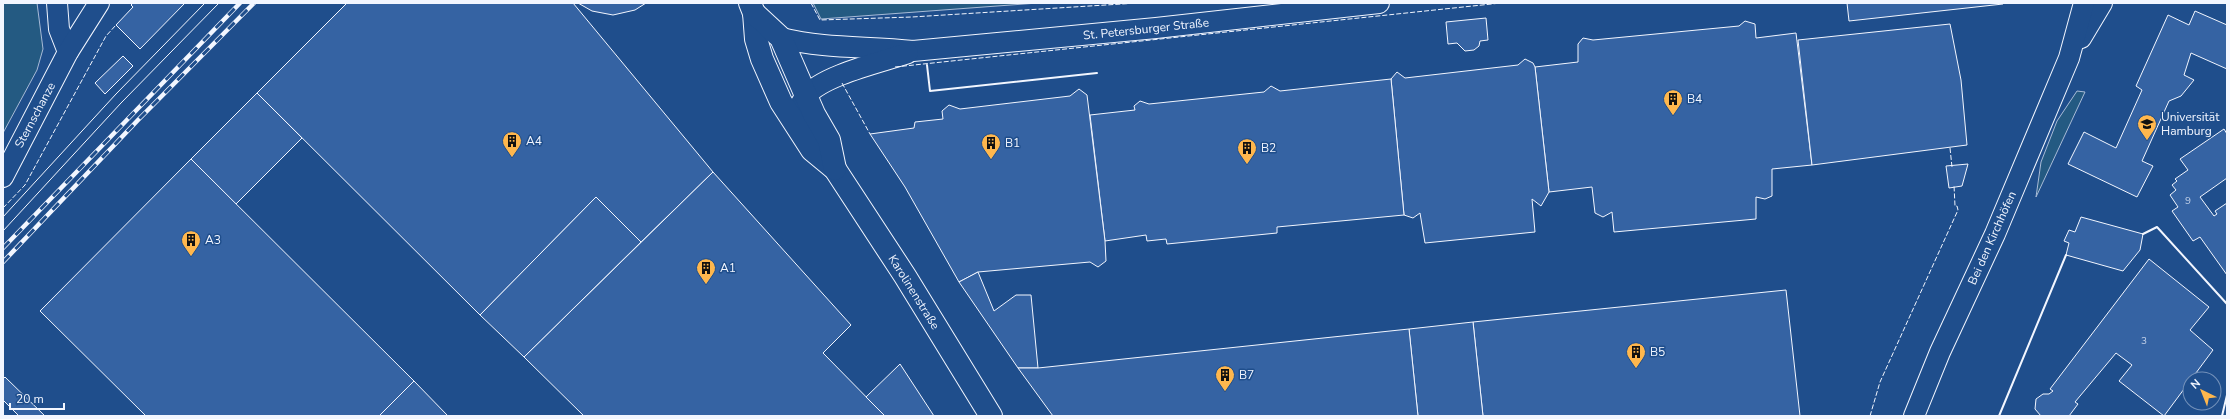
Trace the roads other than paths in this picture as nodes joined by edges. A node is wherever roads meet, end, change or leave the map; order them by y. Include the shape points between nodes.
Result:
1 (57, 3) edge
2 (99, 3) edge
3 (1379, 3) edge
4 (2084, 3) edge
5 (2102, 3) edge
6 (752, 8) edge
7 (781, 38) junction
8 (913, 51) junction
9 (68, 52) junction
10 (2069, 58) junction
11 (806, 96) junction
12 (793, 120) junction
13 (835, 169) junction
14 (3, 177) edge
15 (990, 416) edge
16 (1914, 416) edge

1 - 9 street via 59,29
2 - 9 street, Sternschanze
3 - 8 street, St. Petersburger Straße via 1148,29
4 - 10 street, Bei den Kirchhöfen
5 - 10 street, Bei den Kirchhöfen
6 - 7 main road
6 - 12 main road, Karolinenstraße via 756,39 772,84
7 - 8 street, St. Petersburger Straße via 832,48
7 - 11 main road, Karolinenstraße
8 - 11 street, St. Petersburger Straße via 825,82
9 - 14 street, Sternschanze
10 - 16 street, Bei den Kirchhöfen via 1995,234 1940,352
11 - 12 street, St. Petersburger Straße
11 - 13 main road, Karolinenstraße via 829,140
12 - 13 main road, Karolinenstraße via 812,150
13 - 15 main road, Karolinenstraße via 905,276

